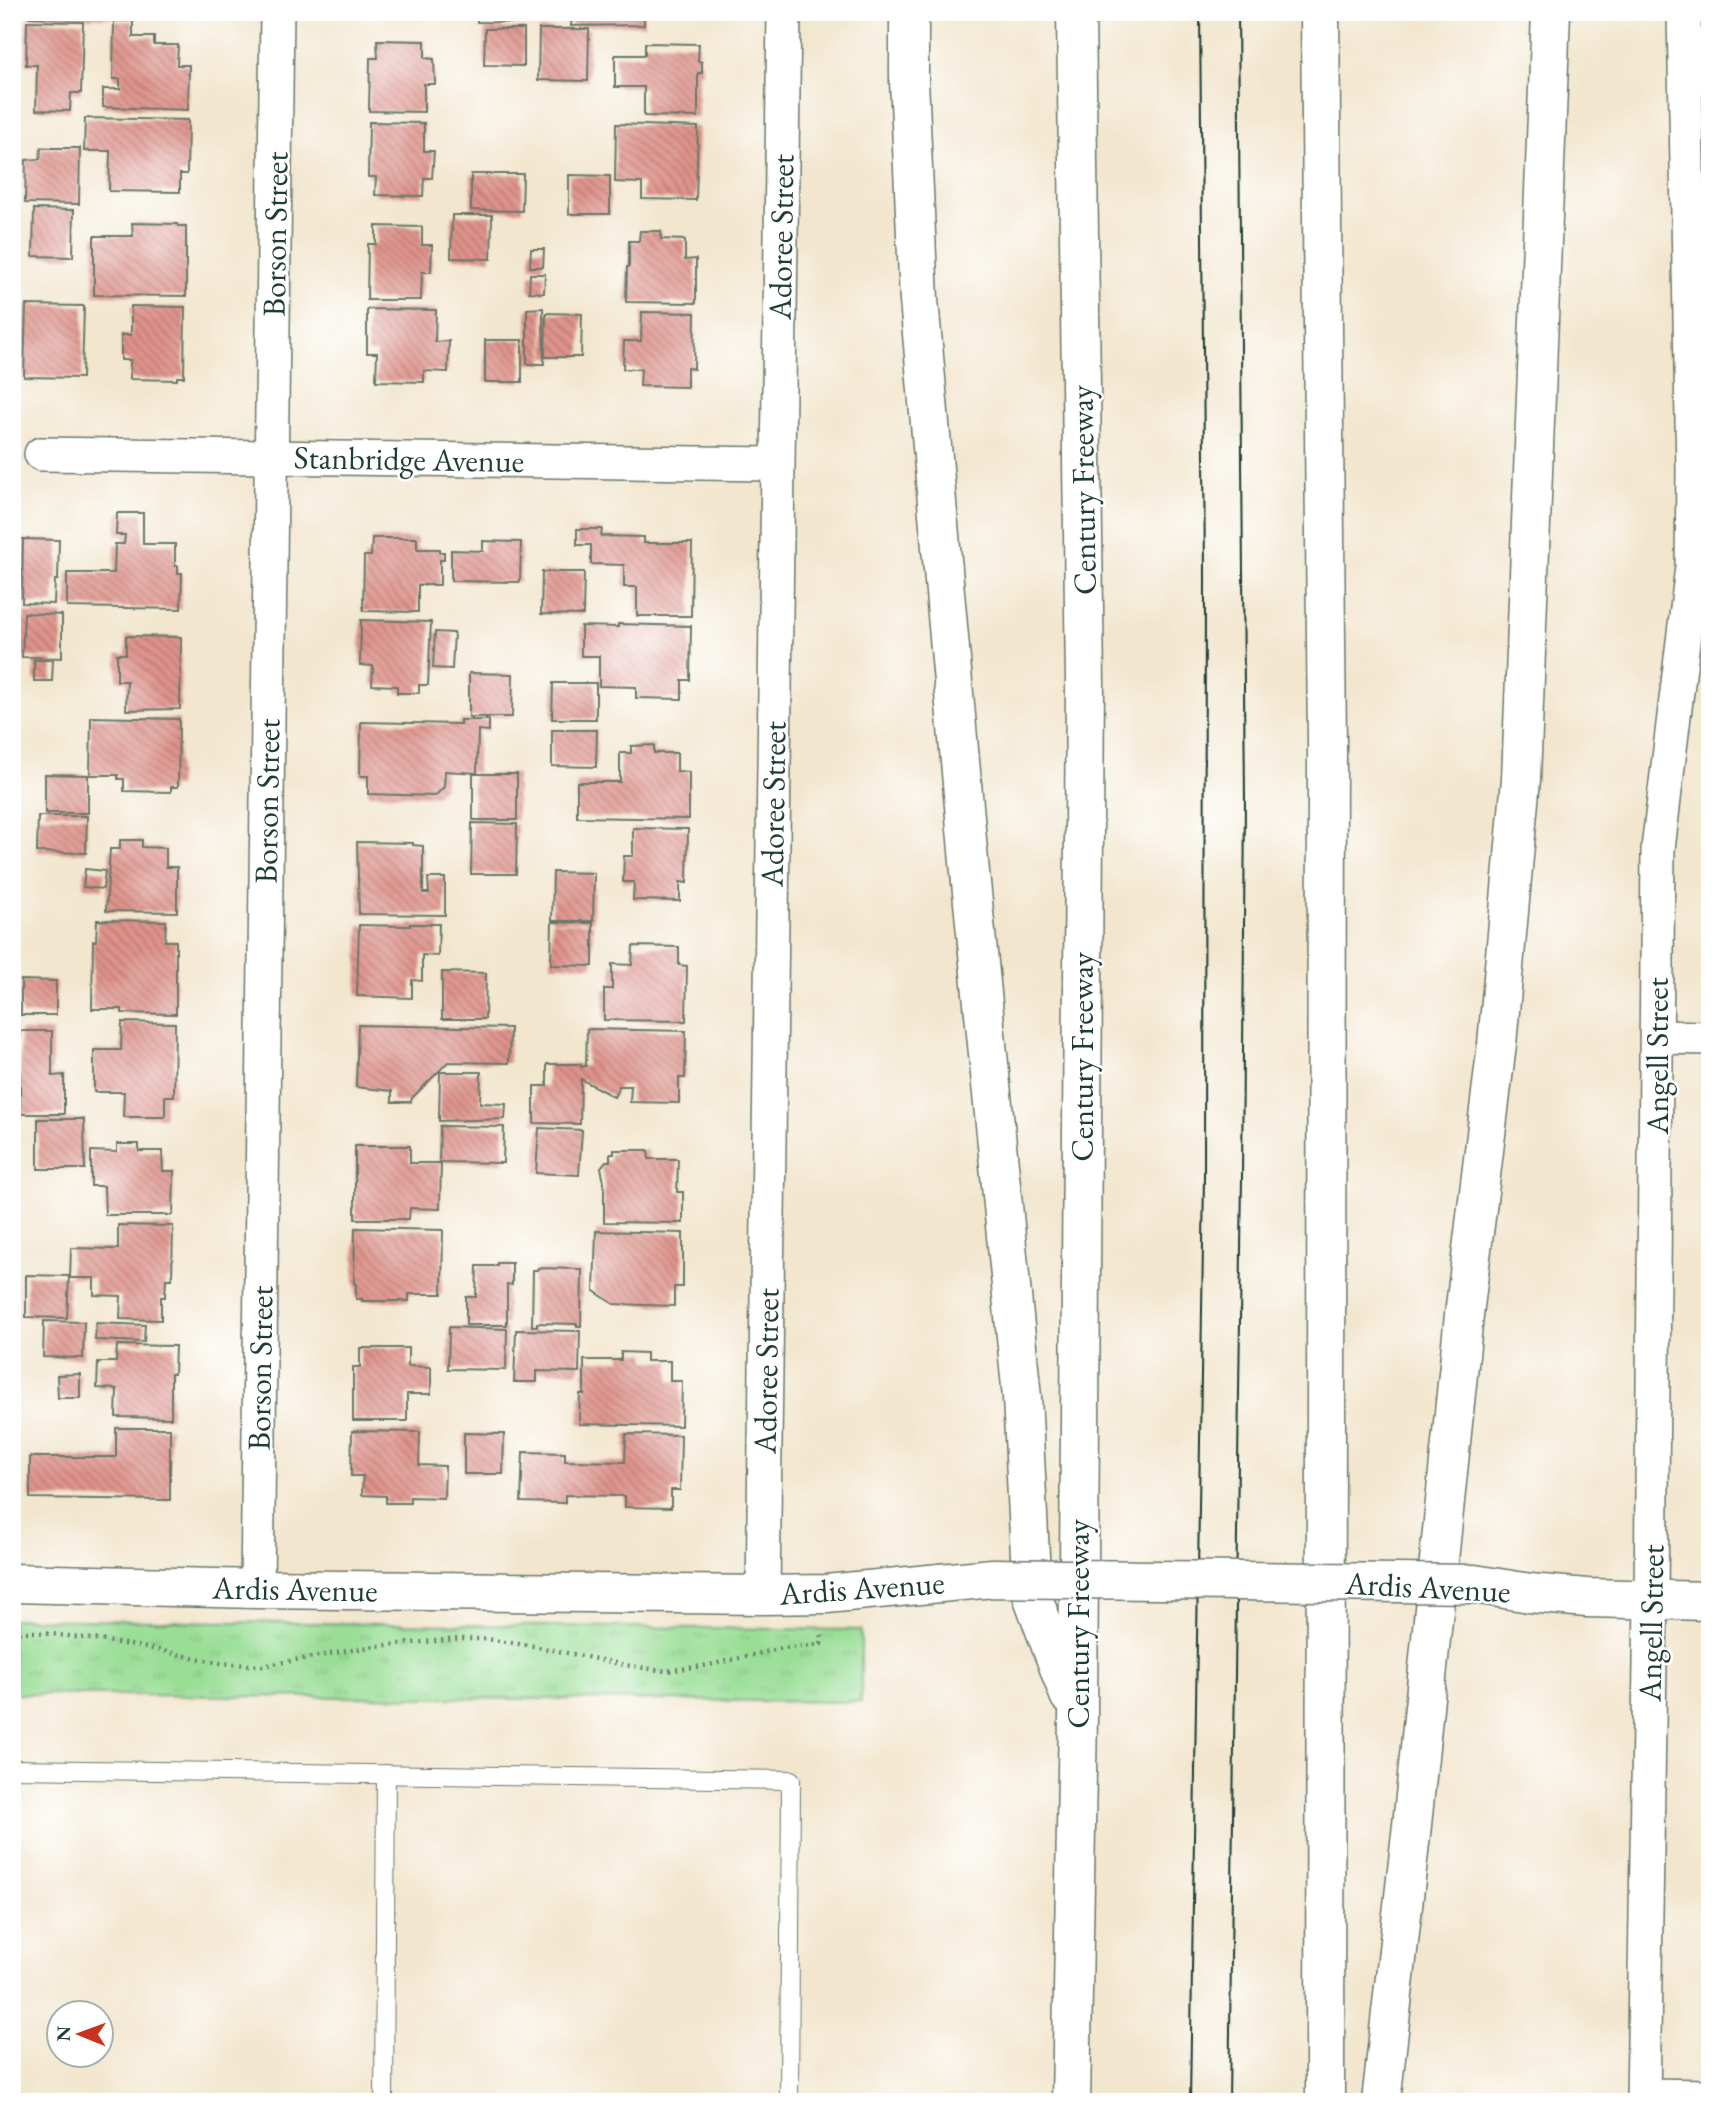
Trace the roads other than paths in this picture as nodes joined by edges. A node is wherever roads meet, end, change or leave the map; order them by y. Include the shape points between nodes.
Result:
1 (277, 12) edge
2 (784, 12) edge
3 (909, 12) edge
4 (1076, 12) edge
5 (1320, 12) edge
6 (1551, 12) edge
7 (1684, 12) edge
8 (41, 454) dead end
9 (272, 457) junction
10 (777, 464) junction
11 (1701, 470) edge
12 (1657, 1037) junction
13 (1710, 1038) edge
14 (12, 1583) edge
15 (257, 1589) junction
16 (763, 1595) junction
17 (1651, 1600) junction
18 (1710, 1601) edge
19 (1077, 1717) junction
20 (12, 1769) edge
21 (386, 1774) junction
22 (1710, 2096) edge
23 (1643, 2099) edge
24 (384, 2102) edge
25 (789, 2102) edge
26 (1072, 2102) edge
27 (1325, 2102) edge
28 (1381, 2102) edge

1 - 9 street, Borson Street
2 - 10 street, Adoree Street
3 - 19 main road via 919,300 1022,1397 1032,1595
4 - 19 main road, Century Freeway via 1085,683
5 - 27 main road via 1327,743
6 - 28 main road via 1521,779 1497,1044
7 - 11 street, Angell Street
8 - 9 street, Stanbridge Avenue
9 - 10 street, Stanbridge Avenue
9 - 15 street, Borson Street
10 - 16 street, Adoree Street
11 - 12 street, Angell Street via 1658,849
12 - 13 street
12 - 17 street, Angell Street
14 - 15 main road, Ardis Avenue
15 - 16 main road, Ardis Avenue
16 - 17 main road, Ardis Avenue, bridge via 826,1594 993,1578 1474,1584 1530,1593
17 - 18 main road, Ardis Avenue
17 - 23 street, Angell Street
19 - 26 main road, Century Freeway
20 - 21 lane
21 - 24 lane
21 - 25 lane via 790,1780
22 - 23 street

